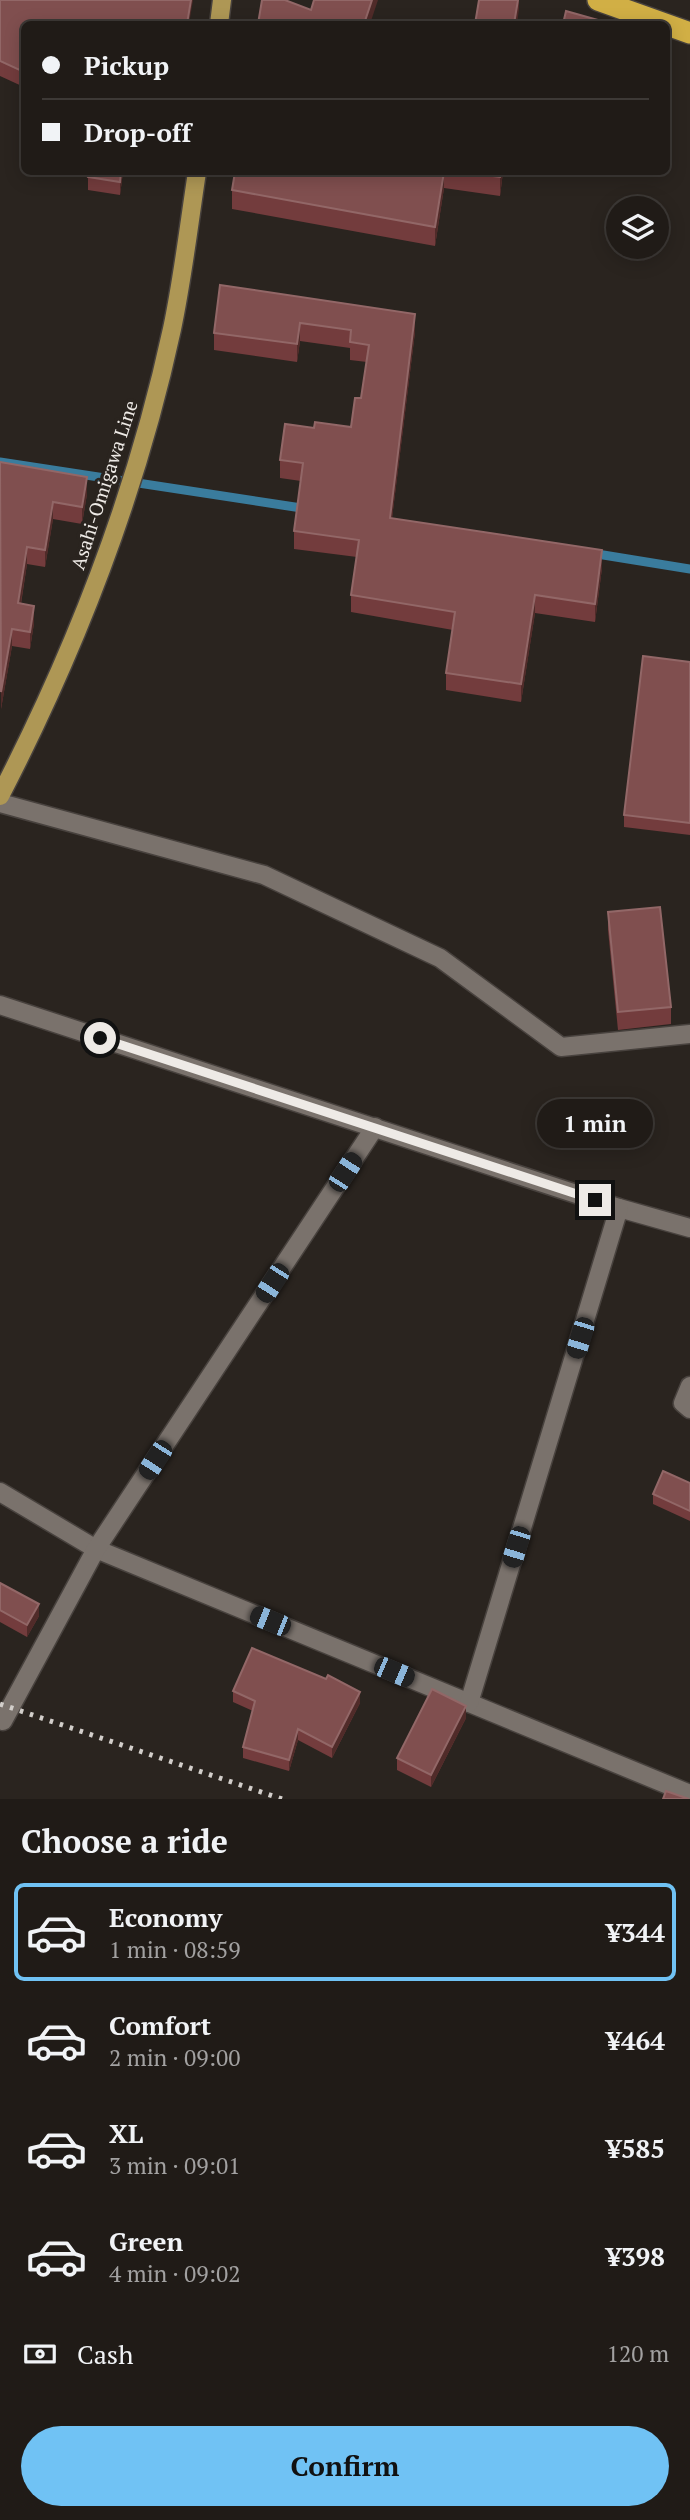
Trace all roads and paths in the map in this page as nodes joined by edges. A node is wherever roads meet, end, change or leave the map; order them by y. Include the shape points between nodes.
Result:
1 (222, 0) edge
2 (598, 0) edge
3 (219, 21) edge
4 (657, 21) edge
5 (670, 26) edge
6 (690, 33) edge
7 (197, 175) edge
8 (0, 796) edge
9 (0, 803) edge
10 (0, 1005) edge
11 (690, 1034) edge
12 (375, 1127) junction
13 (619, 1208) junction
14 (690, 1228) edge
15 (690, 1386) edge
16 (690, 1409) edge
17 (0, 1492) edge
18 (96, 1549) junction
19 (469, 1703) junction
20 (3, 1721) dead end
21 (690, 1794) edge

1 - 3 main road
2 - 4 highway
5 - 6 highway
7 - 8 main road, Asahi-Omigawa Line via 172,328 124,501 73,642
9 - 11 street via 264,875 440,958 561,1047
10 - 12 street
12 - 13 street
12 - 18 street
13 - 14 street
13 - 19 street
15 - 16 street via 682,1403
17 - 18 street
18 - 19 street
18 - 20 street
19 - 21 street

